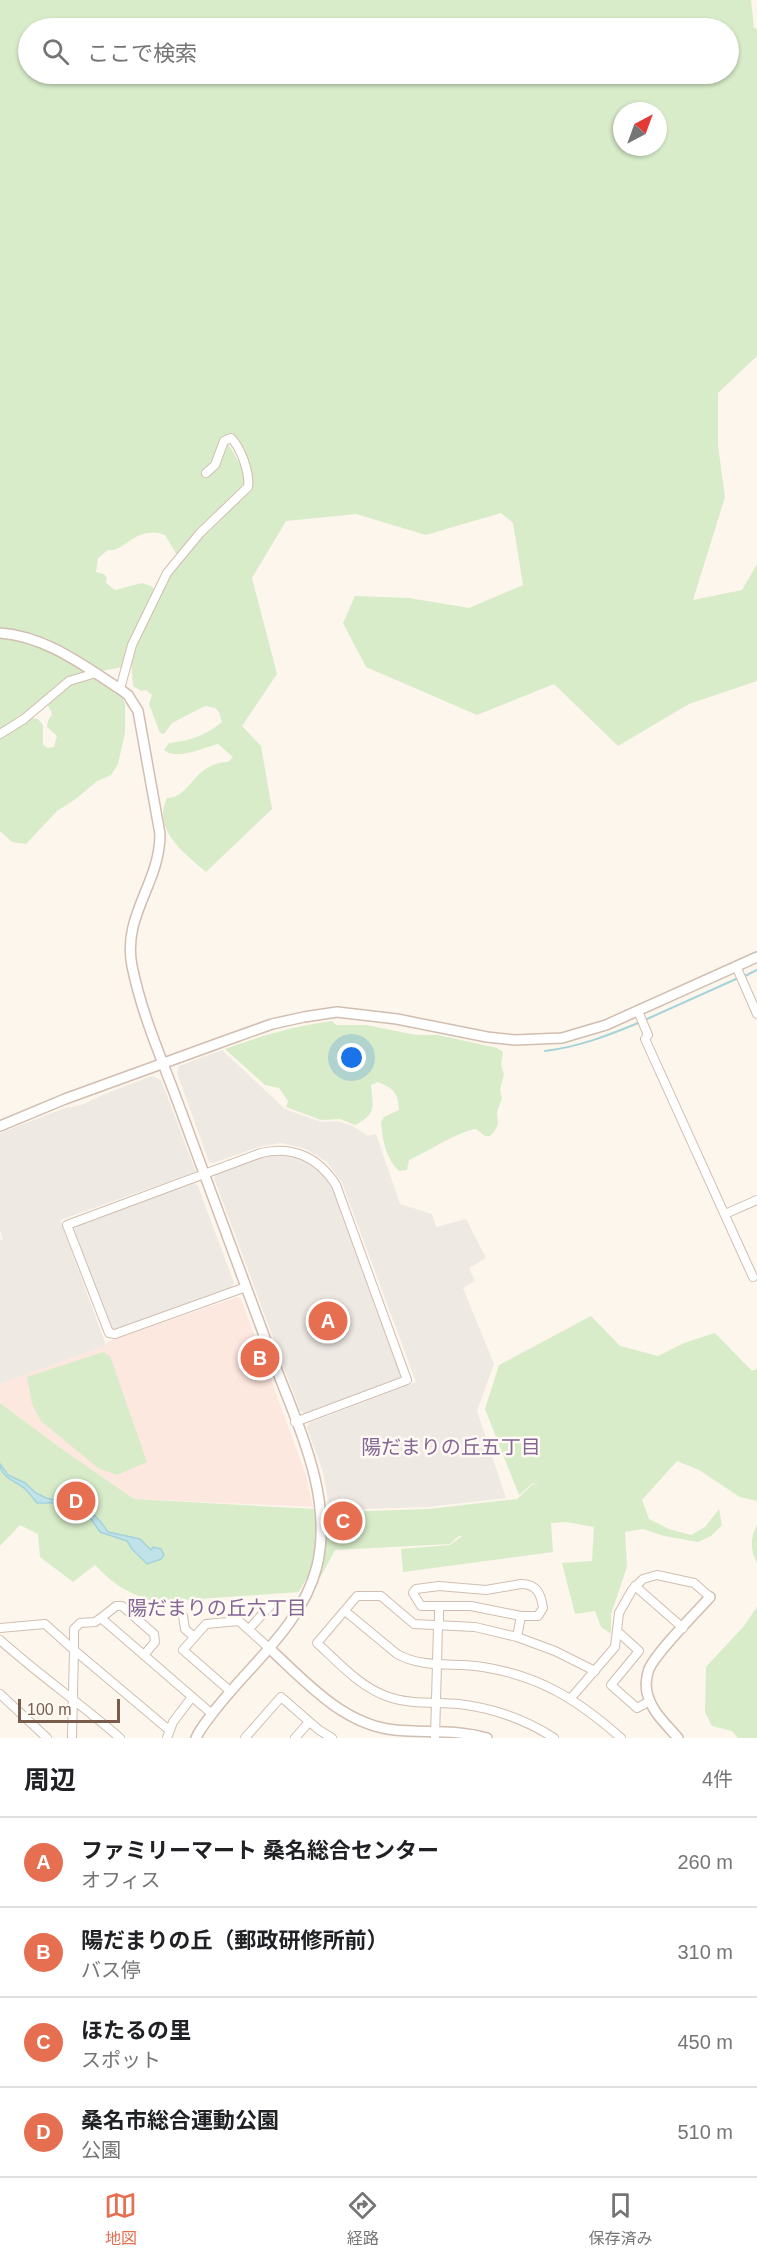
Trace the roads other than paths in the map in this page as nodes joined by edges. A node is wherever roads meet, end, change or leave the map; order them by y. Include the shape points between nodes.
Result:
1 (206, 473) dead end
2 (0, 633) edge
3 (96, 674) junction
4 (120, 689) junction
5 (0, 734) edge
6 (757, 957) edge
7 (736, 966) junction
8 (638, 1011) junction
9 (757, 1014) edge
10 (163, 1063) junction
11 (0, 1126) edge
12 (204, 1174) junction
13 (757, 1200) edge
14 (725, 1214) junction
15 (753, 1277) dead end
16 (246, 1287) junction
17 (295, 1422) junction
18 (635, 1586) junction
19 (711, 1597) joint
20 (270, 1606) dead end
21 (439, 1606) junction
22 (345, 1611) junction
23 (183, 1616) dead end
24 (521, 1616) junction
25 (101, 1618) junction
26 (438, 1625) junction
27 (0, 1628) edge
28 (683, 1628) junction
29 (249, 1629) junction
30 (617, 1631) junction
31 (517, 1636) junction
32 (194, 1638) junction
33 (0, 1640) edge
34 (269, 1648) junction
35 (74, 1650) junction
36 (144, 1655) junction
37 (437, 1664) junction
38 (595, 1671) junction
39 (230, 1691) junction
40 (0, 1694) edge
41 (192, 1697) junction
42 (571, 1698) junction
43 (74, 1699) junction
44 (650, 1701) junction
45 (437, 1703) junction
46 (212, 1714) junction
47 (309, 1722) junction
48 (168, 1734) edge
49 (435, 1734) edge
50 (46, 1738) edge
51 (72, 1738) edge
52 (120, 1738) edge
53 (196, 1738) edge
54 (246, 1738) edge
55 (295, 1738) edge
56 (332, 1738) edge
57 (487, 1738) edge
58 (554, 1738) edge
59 (621, 1738) edge
60 (678, 1738) edge

1 - 4 street via 215,465 224,441 231,438 249,479 248,487 200,533 167,573 132,645
2 - 3 street via 47,645
3 - 4 street
3 - 5 street via 69,681
4 - 10 street via 134,704 141,721 160,834 157,863 135,914 129,945 135,980
6 - 7 street
7 - 8 street
7 - 9 street
8 - 10 street via 562,1038 515,1040 337,1012 272,1024
8 - 14 street via 648,1035 645,1039
10 - 11 street
10 - 12 street
12 - 16 street
12 - 16 street via 67,1225 109,1333
12 - 17 street via 271,1150 293,1151 317,1162 330,1176 339,1195 407,1380
13 - 14 street
14 - 15 street
16 - 17 street
17 - 34 street via 319,1491 321,1549 301,1607
18 - 19 street via 647,1577 662,1576 694,1583
18 - 28 street
18 - 30 street via 619,1613
19 - 28 street
20 - 29 street
21 - 24 street via 482,1608
21 - 24 street via 421,1606 414,1590 439,1586 486,1590 530,1585 538,1591 542,1611 535,1617
21 - 26 street
22 - 26 street via 357,1596 381,1596 414,1624
22 - 37 street via 396,1654 416,1663
22 - 45 street via 317,1643 375,1691 406,1702
23 - 32 street via 184,1629
24 - 31 street
25 - 35 street via 80,1623 74,1629
25 - 36 street
25 - 36 street via 122,1606 154,1634 155,1642
26 - 31 street via 475,1627
26 - 37 street
27 - 35 street via 45,1624
28 - 44 street via 649,1668 646,1690
29 - 32 street via 239,1621 206,1624
29 - 34 street
30 - 38 street via 615,1647
30 - 44 street via 639,1651 611,1685 637,1708
31 - 38 street
32 - 39 street via 183,1650
33 - 43 street
34 - 39 street
34 - 49 street via 357,1719 396,1730
35 - 43 street
35 - 48 street
36 - 41 street
37 - 42 street via 482,1666 522,1676
37 - 45 street
38 - 42 street
39 - 46 street
40 - 50 street
41 - 46 street
41 - 48 street
42 - 59 street
43 - 51 street
43 - 52 street
44 - 60 street
45 - 49 street
45 - 58 street via 500,1713
46 - 53 street
47 - 54 street via 281,1697
47 - 55 street
47 - 56 street
49 - 57 street via 457,1731

